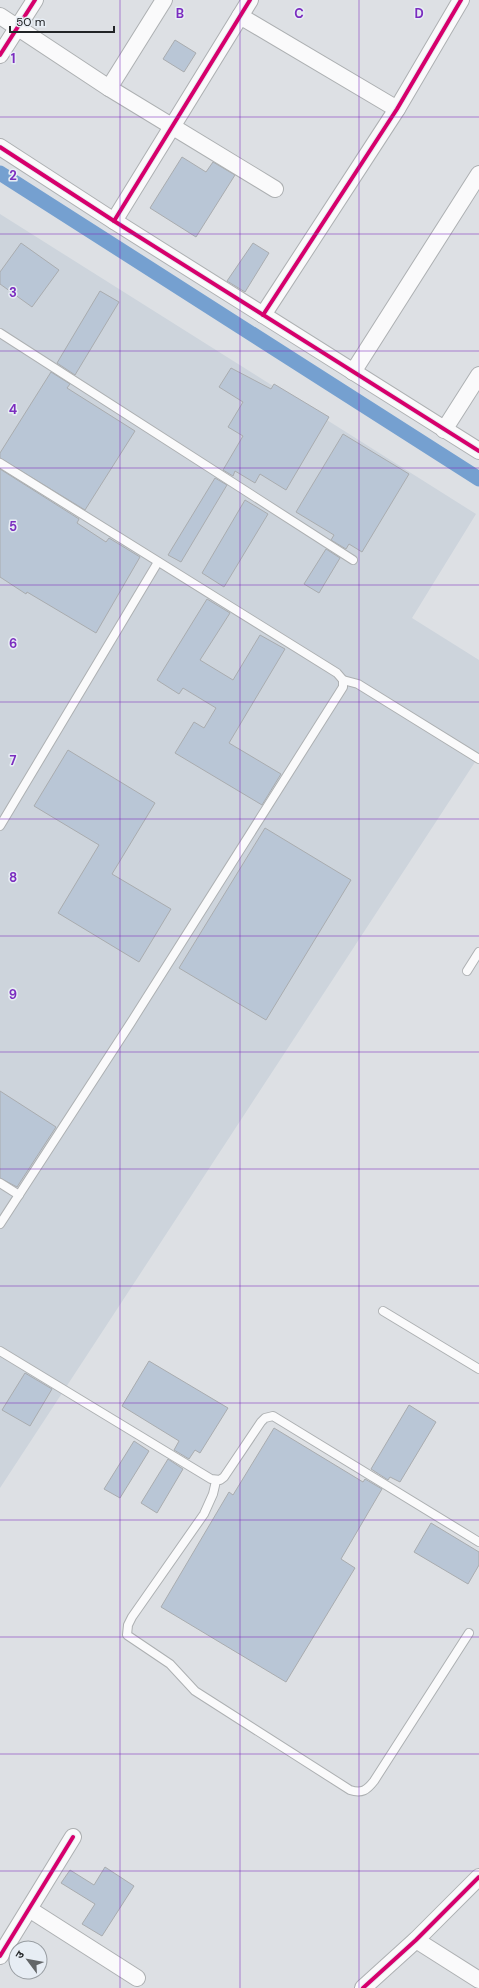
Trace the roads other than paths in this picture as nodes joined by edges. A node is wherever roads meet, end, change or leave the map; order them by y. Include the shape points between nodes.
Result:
1 (35, 0) edge
2 (164, 0) edge
3 (250, 0) edge
4 (461, 0) edge
5 (0, 16) edge
6 (240, 16) junction
7 (18, 28) junction
8 (0, 56) edge
9 (109, 88) junction
10 (397, 109) junction
11 (172, 126) junction
12 (0, 147) edge
13 (479, 174) edge
14 (275, 189) dead end
15 (114, 221) junction
16 (263, 316) junction
17 (0, 333) edge
18 (353, 372) junction
19 (479, 375) edge
20 (444, 430) junction
21 (479, 451) edge
22 (0, 463) edge
23 (353, 560) dead end
24 (158, 562) junction
25 (343, 680) junction
26 (479, 759) edge
27 (0, 826) edge
28 (479, 952) edge
29 (467, 971) dead end
30 (0, 1183) edge
31 (19, 1194) junction
32 (0, 1224) edge
33 (383, 1311) dead end
34 (0, 1351) edge
35 (479, 1369) edge
36 (216, 1480) junction
37 (479, 1542) edge
38 (469, 1633) dead end
39 (73, 1837) dead end
40 (479, 1877) edge
41 (29, 1909) junction
42 (416, 1940) junction
43 (0, 1956) edge
44 (137, 1978) dead end
45 (479, 1980) edge
46 (363, 1988) edge

1 - 7 street
2 - 9 street
3 - 6 street
4 - 10 street
5 - 7 street
6 - 10 street
6 - 11 street
7 - 8 street
7 - 9 street
9 - 11 street
10 - 16 street
11 - 14 street
11 - 15 street
12 - 15 street
13 - 18 street
15 - 16 street
16 - 18 street
17 - 23 lane
18 - 20 street
19 - 20 street
20 - 21 street
22 - 24 lane
24 - 25 lane via 337,673
24 - 27 lane
25 - 26 lane via 354,682
25 - 31 lane via 341,693
28 - 29 lane
30 - 31 lane
31 - 32 lane
33 - 35 lane
34 - 36 lane
36 - 37 lane via 224,1477 261,1422 273,1416
36 - 38 lane via 204,1514 132,1617 127,1635 170,1664 199,1694 350,1790 364,1792 374,1781
39 - 41 street
40 - 42 street
41 - 43 street
41 - 44 street
42 - 45 street
42 - 46 street

